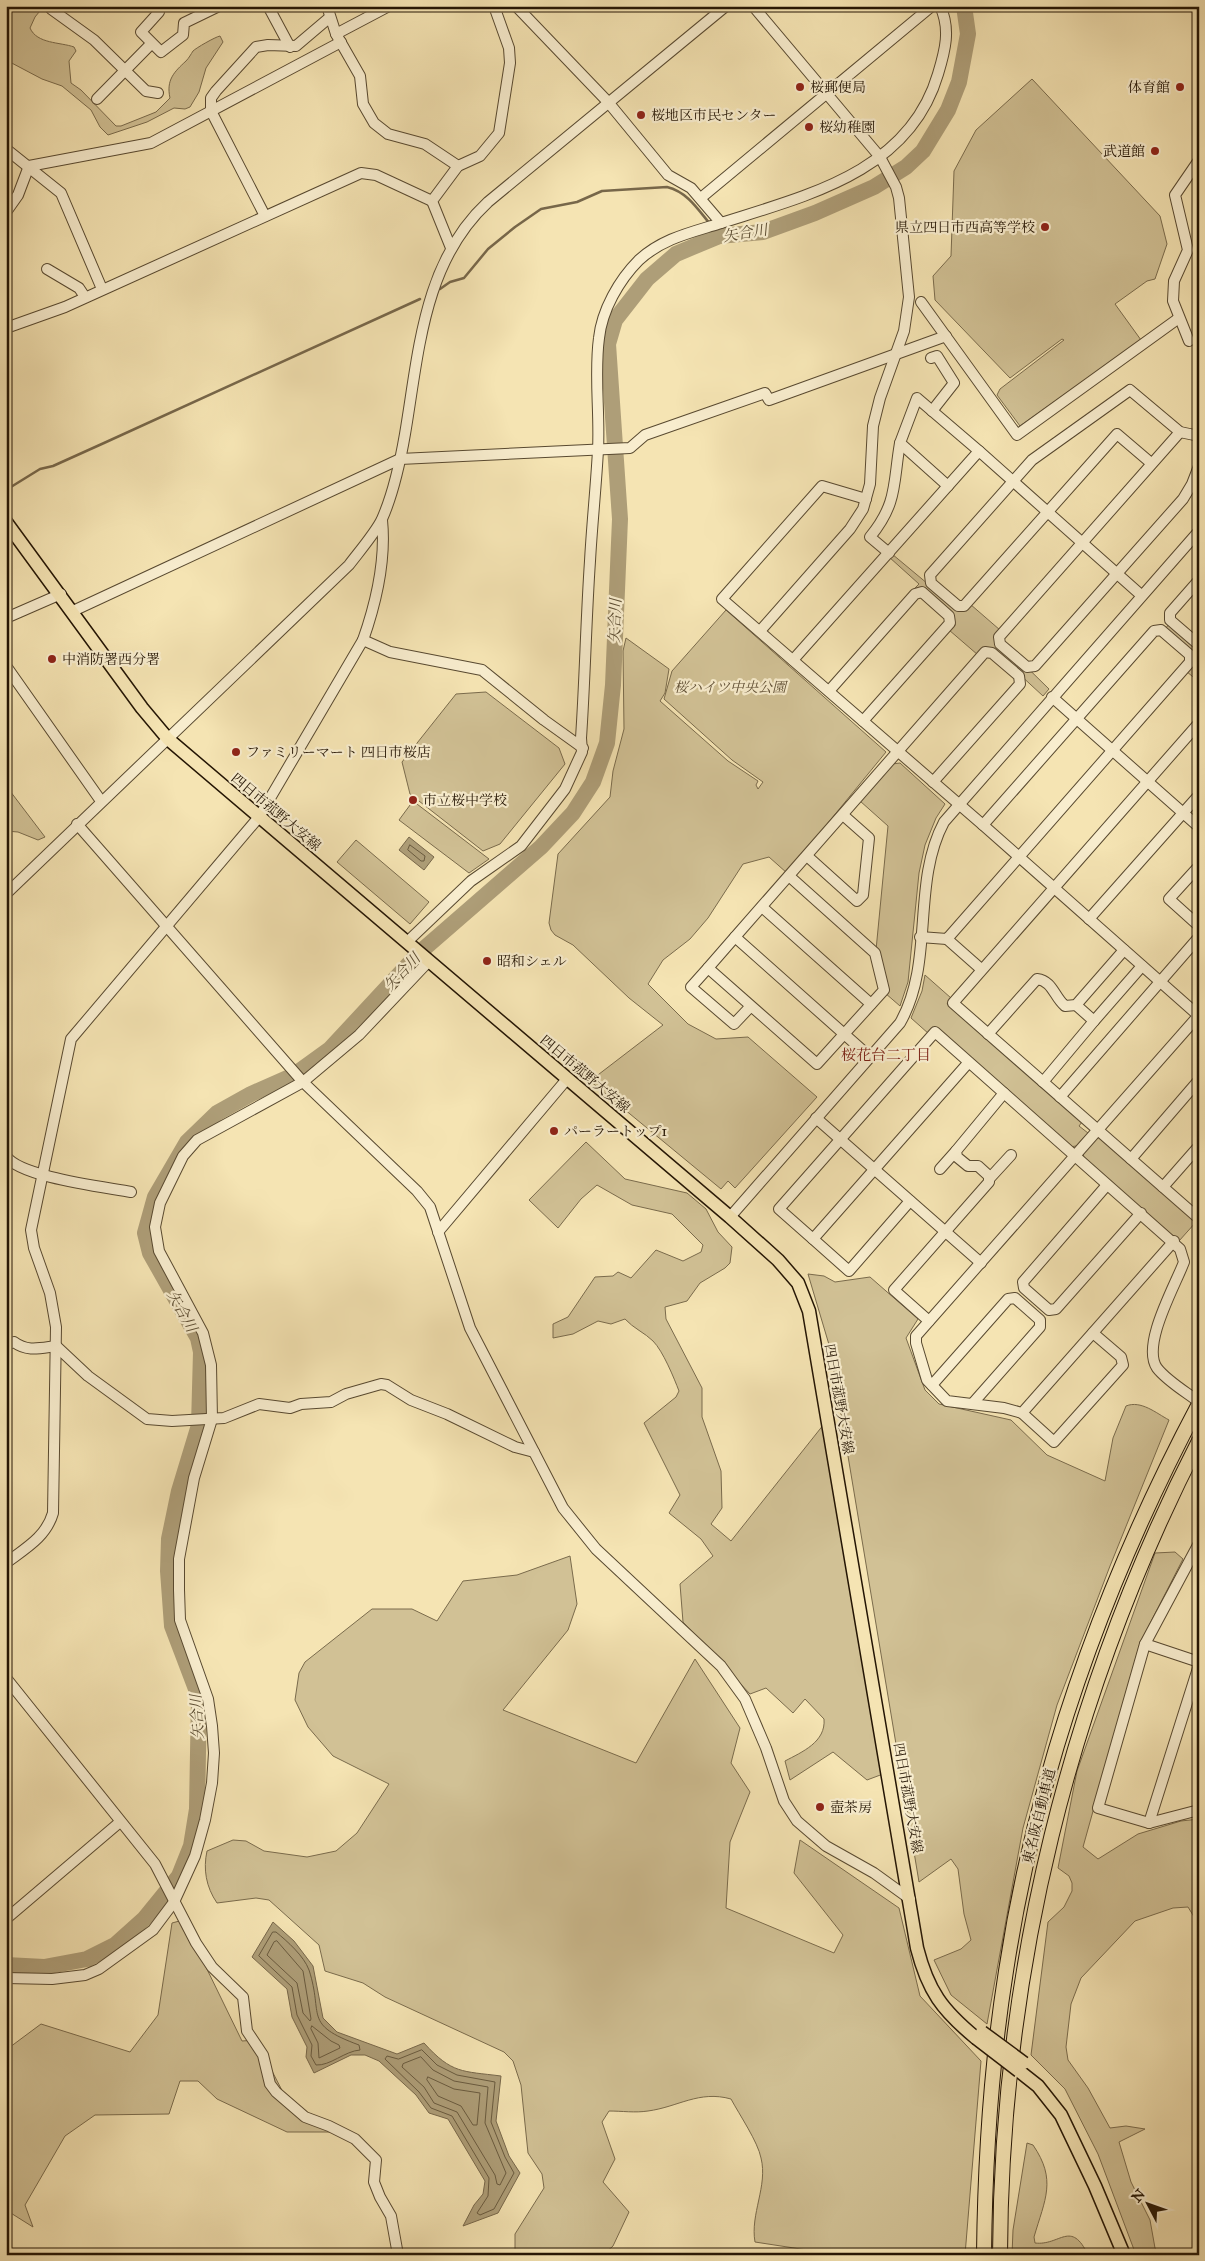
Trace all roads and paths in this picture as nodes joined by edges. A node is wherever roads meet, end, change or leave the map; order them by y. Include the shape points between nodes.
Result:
1 (219, 6) edge
2 (268, 6) edge
3 (326, 6) edge
4 (389, 6) edge
5 (494, 6) edge
6 (516, 6) edge
7 (726, 6) edge
8 (753, 6) edge
9 (932, 6) edge
10 (940, 6) edge
11 (51, 9) dead end
12 (159, 12) dead end
13 (329, 18) junction
14 (338, 38) junction
15 (151, 44) junction
16 (290, 47) junction
17 (125, 71) junction
18 (158, 93) dead end
19 (828, 94) junction
20 (97, 99) dead end
21 (608, 102) junction
22 (211, 111) junction
23 (6, 149) edge
24 (880, 157) junction
25 (1199, 160) edge
26 (29, 166) junction
27 (458, 166) junction
28 (702, 197) junction
29 (432, 201) junction
30 (6, 212) edge
31 (265, 216) junction
32 (719, 224) junction
33 (451, 248) junction
34 (47, 269) dead end
35 (102, 289) junction
36 (85, 297) junction
37 (921, 302) dead end
38 (1179, 318) junction
39 (7, 327) edge
40 (946, 336) junction
41 (1189, 341) dead end
42 (897, 353) junction
43 (930, 358) dead end
44 (932, 411) junction
45 (1180, 432) junction
46 (1199, 436) edge
47 (900, 443) junction
48 (600, 449) junction
49 (979, 451) junction
50 (400, 459) junction
51 (1151, 463) junction
52 (1199, 466) edge
53 (1013, 482) junction
54 (948, 486) junction
55 (866, 499) junction
56 (1047, 512) junction
57 (382, 520) junction
58 (6, 522) edge
59 (860, 528) dead end
60 (1199, 531) edge
61 (870, 536) junction
62 (1082, 542) junction
63 (889, 553) junction
64 (1117, 573) junction
65 (1199, 580) edge
66 (61, 594) junction
67 (1141, 595) junction
68 (73, 611) junction
69 (6, 618) edge
70 (760, 630) junction
71 (363, 640) junction
72 (1199, 645) edge
73 (794, 660) junction
74 (6, 666) edge
75 (829, 691) junction
76 (1052, 697) junction
77 (1077, 719) junction
78 (863, 721) junction
79 (1199, 723) edge
80 (168, 739) junction
81 (584, 748) junction
82 (1112, 750) junction
83 (898, 751) junction
84 (1148, 781) junction
85 (933, 782) junction
86 (1199, 794) edge
87 (101, 800) junction
88 (958, 804) junction
89 (1183, 812) junction
90 (843, 815) junction
91 (258, 817) junction
92 (77, 824) junction
93 (983, 825) junction
94 (1199, 827) edge
95 (807, 856) junction
96 (1018, 857) junction
97 (1199, 866) edge
98 (789, 876) junction
99 (1054, 888) junction
100 (6, 894) edge
101 (762, 907) junction
102 (1089, 919) junction
103 (166, 926) junction
104 (1199, 926) edge
105 (735, 937) junction
106 (920, 937) junction
107 (1199, 937) edge
108 (947, 939) junction
109 (408, 943) junction
110 (1124, 950) junction
111 (429, 961) junction
112 (1142, 966) junction
113 (708, 968) junction
114 (982, 969) junction
115 (1160, 982) junction
116 (871, 1004) junction
117 (1076, 1005) junction
118 (751, 1006) junction
119 (1199, 1016) edge
120 (1094, 1021) junction
121 (844, 1034) junction
122 (988, 1034) junction
123 (870, 1057) junction
124 (969, 1062) junction
125 (567, 1079) junction
126 (1199, 1080) edge
127 (303, 1082) junction
128 (1043, 1082) junction
129 (1004, 1093) junction
130 (1060, 1097) junction
131 (816, 1118) junction
132 (1098, 1130) junction
133 (841, 1139) junction
134 (1199, 1146) edge
135 (956, 1151) junction
136 (1010, 1155) dead end
137 (6, 1156) edge
138 (1075, 1156) junction
139 (1130, 1159) junction
140 (875, 1169) junction
141 (940, 1169) dead end
142 (42, 1176) junction
143 (990, 1179) junction
144 (1107, 1185) junction
145 (1163, 1187) junction
146 (131, 1192) dead end
147 (910, 1201) junction
148 (1199, 1212) edge
149 (1140, 1213) junction
150 (730, 1217) junction
151 (438, 1232) junction
152 (946, 1232) junction
153 (813, 1239) junction
154 (1174, 1241) junction
155 (981, 1263) junction
156 (1024, 1288) junction
157 (1015, 1298) junction
158 (1048, 1310) junction
159 (1040, 1320) junction
160 (929, 1321) junction
161 (1093, 1333) junction
162 (6, 1345) edge
163 (56, 1346) junction
164 (932, 1385) junction
165 (974, 1403) junction
166 (1199, 1404) edge
167 (1022, 1413) junction
168 (210, 1420) junction
169 (1199, 1441) edge
170 (534, 1452) junction
171 (1199, 1543) edge
172 (6, 1563) edge
173 (1145, 1644) junction
174 (1199, 1664) edge
175 (6, 1678) edge
176 (1199, 1810) edge
177 (120, 1822) junction
178 (1149, 1823) junction
179 (910, 1899) junction
180 (173, 1900) junction
181 (6, 1919) edge
182 (6, 1978) edge
183 (398, 2255) edge
184 (984, 2255) edge
185 (1000, 2255) edge
186 (1124, 2255) edge

1 - 15 street via 184,23 183,35 164,51 159,52
2 - 16 street
3 - 13 street
4 - 14 street
5 - 27 street via 509,48 510,63 499,133 480,156
6 - 21 street
7 - 21 street
8 - 19 street
9 - 19 street
10 - 24 street via 947,31 934,90 913,125
11 - 17 street via 94,40
12 - 15 street via 141,32
13 - 14 street
13 - 16 street via 300,44
14 - 22 street
14 - 27 street via 360,76 365,111 378,128 393,136 425,144
15 - 17 street
16 - 22 street via 256,47 211,98
17 - 18 street via 149,93
17 - 20 street
19 - 24 street
19 - 28 street
21 - 28 street via 668,175
21 - 33 street via 483,206
22 - 26 street via 143,146
22 - 31 street
23 - 26 street
24 - 32 street via 824,188
24 - 42 street via 896,187 909,297
25 - 38 street via 1175,195 1188,244 1173,287 1173,301
26 - 30 street via 18,195
26 - 35 street via 61,193
27 - 29 street
28 - 32 street
29 - 31 street via 376,175 361,173
29 - 33 street
31 - 35 street
32 - 48 street via 670,238 648,252 627,273 611,300 599,338
33 - 50 street via 425,313
34 - 36 street via 79,288
35 - 36 street
36 - 39 street
37 - 40 street
38 - 40 street via 1017,435
38 - 41 street
40 - 42 street
42 - 48 street via 768,400 764,393 654,431 630,448
42 - 55 street via 873,426 870,484
43 - 44 street via 937,356 954,383
44 - 47 street via 917,398
44 - 49 street
45 - 46 street
45 - 51 street
45 - 53 street via 1130,390 1032,460
47 - 54 street
47 - 61 street via 895,490
48 - 50 street
48 - 81 street via 581,738
49 - 53 street
49 - 54 street
50 - 57 street
50 - 68 street
51 - 56 street via 1116,434
51 - 62 street
52 - 64 street via 1183,499
53 - 56 street
53 - 56 street via 930,575 931,583 958,606 964,606
54 - 63 street
55 - 70 street via 854,523
55 - 70 street via 822,486 722,599
56 - 62 street
57 - 71 street via 383,540 376,594
57 - 80 street via 348,565
58 - 66 main road, 四日市菰野大安線
59 - 61 street
60 - 67 street
61 - 63 street
62 - 64 street
62 - 64 street via 999,637 1000,644 1027,667 1035,666
63 - 73 street
64 - 67 street
65 - 72 street via 1170,613 1170,620
66 - 68 main road, 四日市菰野大安線
66 - 69 street
67 - 76 street
68 - 80 main road, 四日市菰野大安線
70 - 73 street
71 - 81 street via 390,652 482,670
71 - 91 street
73 - 75 street
74 - 87 street
75 - 78 street
75 - 78 street via 915,594 922,592 949,616 950,623
76 - 77 street
76 - 88 street
77 - 82 street
77 - 82 street via 1154,630 1161,630 1190,655 1190,662
77 - 93 street
78 - 83 street
79 - 84 street
80 - 87 street
80 - 91 main road, 四日市菰野大安線
81 - 109 street via 565,790 521,846 471,881
82 - 84 street
82 - 96 street
83 - 85 street
83 - 85 street via 985,652 992,653 1019,676 1020,684
83 - 90 street
84 - 89 street
84 - 99 street
85 - 88 street
86 - 89 street
87 - 92 street
88 - 93 street
88 - 106 street via 944,822 933,846
89 - 94 street
89 - 102 street
90 - 95 street
90 - 95 street via 869,838 862,895 857,901
91 - 103 street
91 - 109 main road, 四日市菰野大安線
92 - 100 street
92 - 103 street
93 - 96 street
95 - 98 street
96 - 99 street
96 - 108 street
97 - 104 street via 1169,899
98 - 101 street
98 - 116 street via 875,953 884,990
99 - 102 street
99 - 114 street
101 - 105 street
101 - 116 street
102 - 110 street
103 - 127 street
103 - 142 street via 71,1039
105 - 113 street
105 - 121 street
106 - 108 street
106 - 123 street via 916,982 910,1003 900,1023
107 - 115 street
108 - 114 street
109 - 111 main road, 四日市菰野大安線
110 - 112 street
110 - 117 street
111 - 125 main road, 四日市菰野大安線
111 - 127 street via 359,1035
112 - 115 street
112 - 120 street
113 - 118 street
113 - 118 street via 691,987 734,1024
114 - 122 street via 952,1003
115 - 119 street
115 - 130 street
116 - 121 street
117 - 120 street
117 - 122 street via 1065,1006 1056,999 1051,985 1037,979
118 - 121 street via 817,1064
119 - 132 street
120 - 128 street
121 - 123 street
122 - 128 street
123 - 131 street
124 - 129 street
124 - 133 street via 935,1032
124 - 140 street
125 - 150 main road, 四日市菰野大安線
125 - 151 street
126 - 139 street
127 - 151 street via 417,1191 430,1207
127 - 168 street via 196,1140 183,1156 160,1203 155,1228 159,1251 204,1333 212,1365
128 - 130 street
129 - 135 street
129 - 138 street
130 - 132 street
131 - 133 street
131 - 150 street
132 - 138 street
132 - 139 street
133 - 140 street
133 - 153 street via 779,1209
134 - 145 street
135 - 141 street
135 - 143 street via 968,1166 978,1166
136 - 143 street
137 - 142 street via 16,1165
138 - 144 street
138 - 155 street
139 - 145 street
140 - 147 street
140 - 153 street
142 - 146 street
142 - 163 street via 31,1230 50,1293
143 - 152 street
144 - 149 street
144 - 156 street via 1023,1282
145 - 148 street via 1196,1216
147 - 152 street
147 - 153 street via 849,1271
149 - 154 street
149 - 158 street via 1056,1309
150 - 179 main road, 四日市菰野大安線 via 778,1260 798,1283 809,1311
151 - 170 street via 470,1328
152 - 155 street
152 - 160 street via 894,1290
154 - 161 street
154 - 166 street via 1184,1262 1154,1334 1152,1353 1163,1374
155 - 160 street
156 - 157 street
156 - 158 street
157 - 159 street
157 - 164 street via 1008,1298
158 - 159 street
159 - 165 street via 1040,1327
160 - 164 street via 916,1336 916,1342 927,1380
161 - 167 street
161 - 167 street via 1121,1357 1123,1365 1054,1442
162 - 163 street via 14,1342 22,1348 32,1349
163 - 168 street via 88,1376 140,1416 147,1419
163 - 172 street via 53,1513 49,1526 35,1542
164 - 165 street via 947,1400
165 - 167 street
166 - 184 highway, 東名阪自動車道 via 1150,1498 1097,1628 1061,1734 1029,1854 997,2032
168 - 170 street via 259,1404 290,1408 330,1402 346,1394 387,1385 411,1400 515,1447
168 - 180 street via 194,1478 180,1559 179,1590 180,1620 208,1699 214,1753 212,1783 195,1856
169 - 185 highway, 東名阪自動車道 via 1144,1557 1095,1684 1057,1813 1033,1919 1013,2035 1002,2174
170 - 179 street via 564,1508 596,1549 726,1672 745,1699 784,1801 797,1821 826,1846 874,1873
171 - 173 street
173 - 174 street
173 - 178 street via 1098,1808
174 - 178 street
175 - 177 street
176 - 178 street
177 - 180 street via 160,1874
177 - 181 street
179 - 186 main road, 四日市菰野大安線, bridge via 928,1966 948,2004 979,2035 1059,2098 1069,2115
180 - 182 street via 153,1930 99,1969 85,1975 52,1979
180 - 183 street via 212,1967 243,1997 247,2031 263,2055 270,2084 276,2092 305,2118 355,2139 376,2160 374,2182 391,2216

